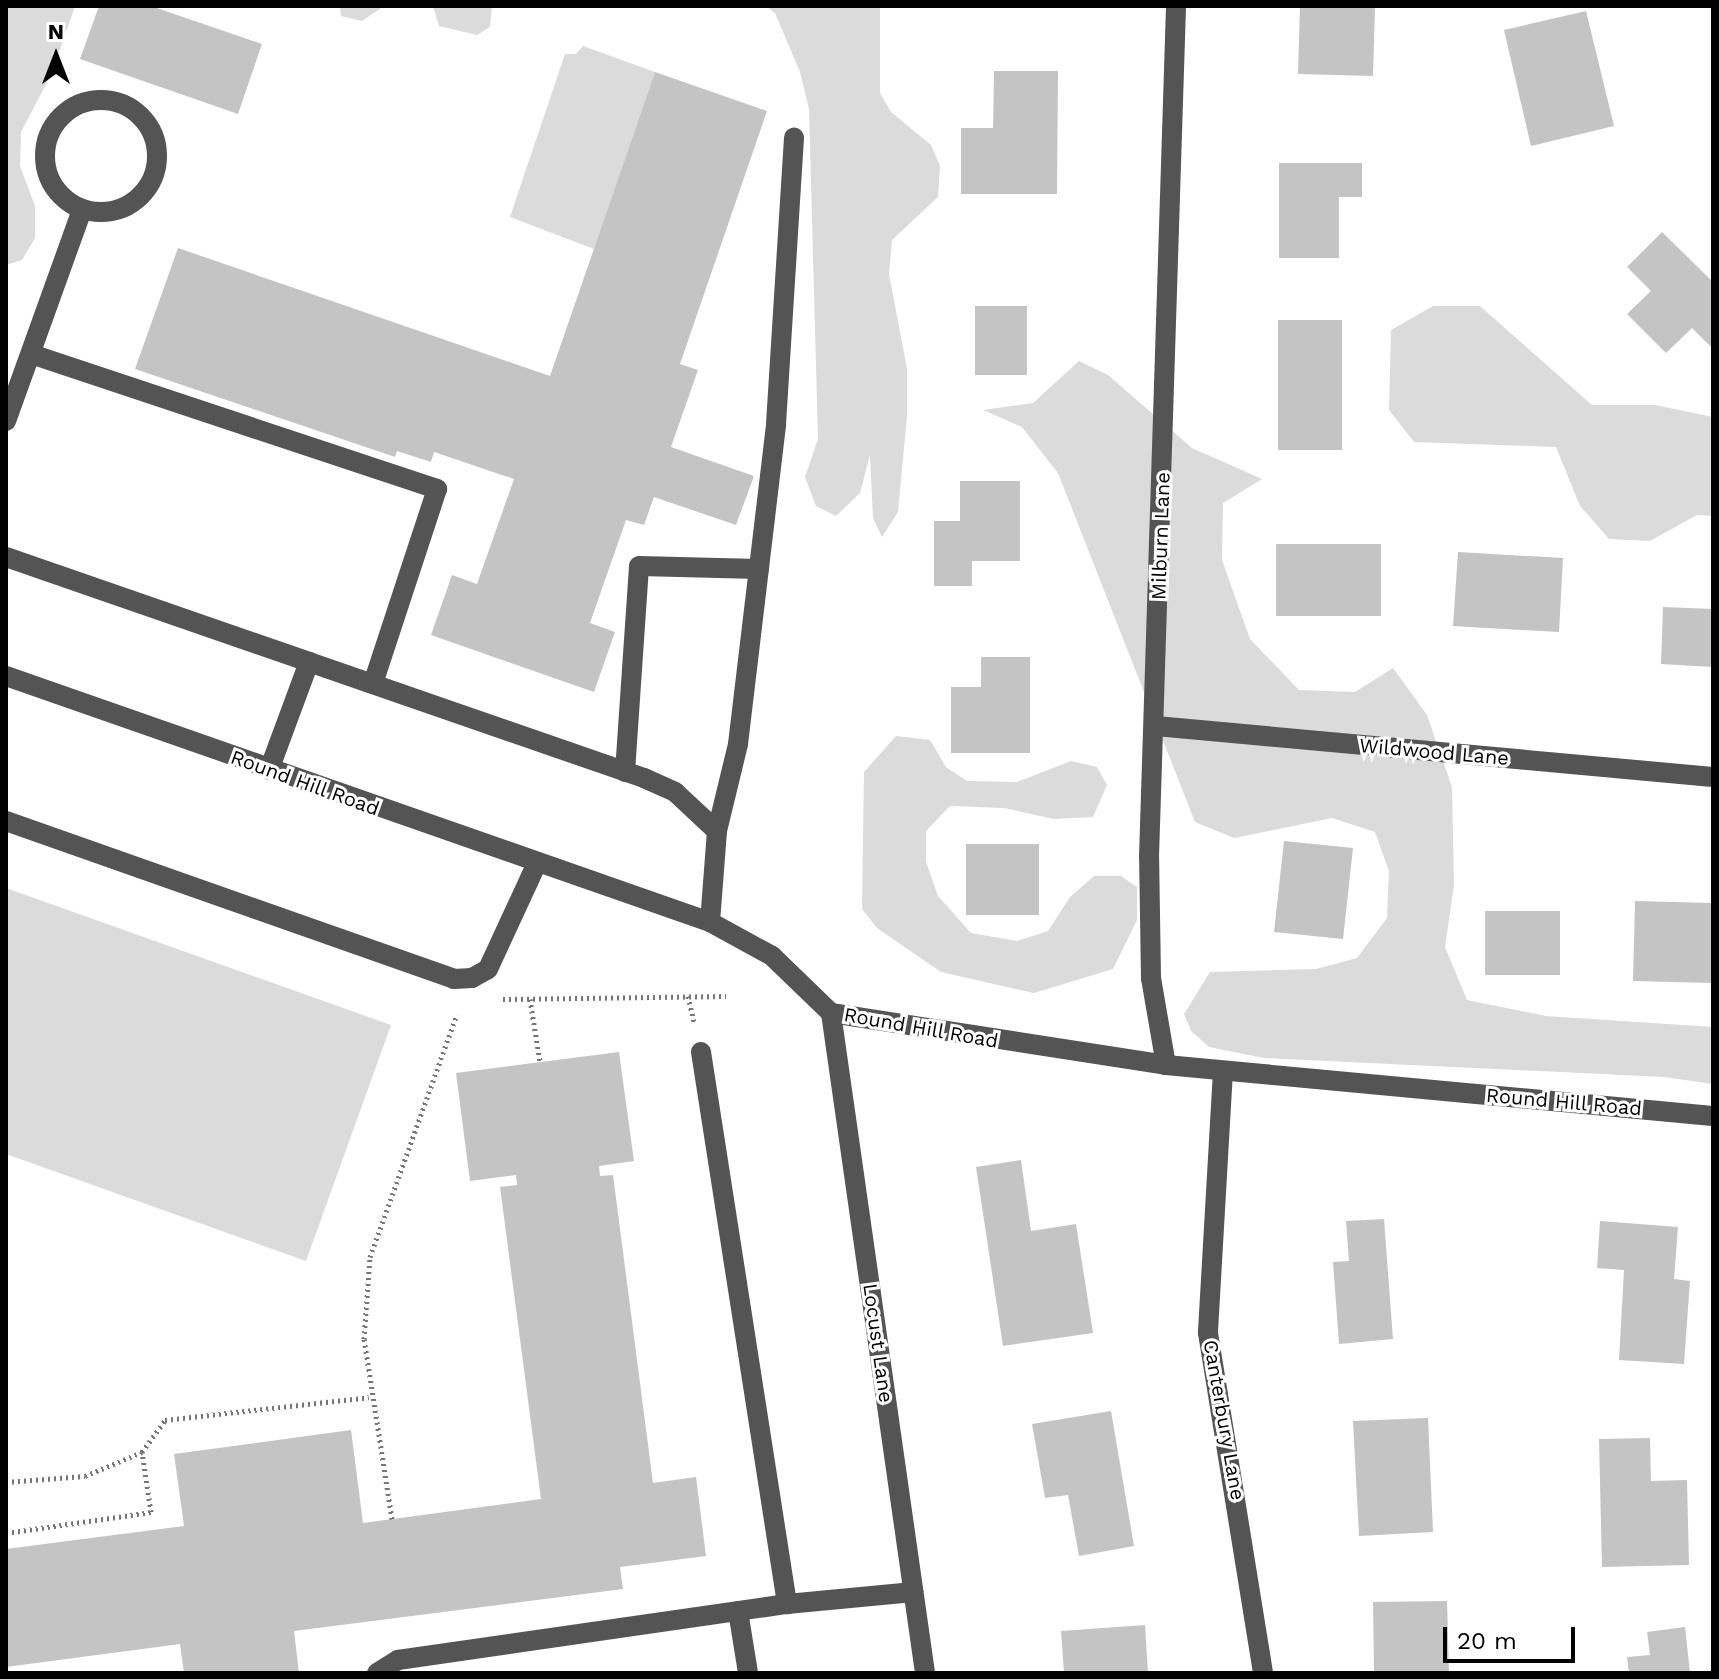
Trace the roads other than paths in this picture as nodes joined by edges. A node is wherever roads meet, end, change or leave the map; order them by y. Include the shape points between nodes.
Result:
1 (1176, 6) edge
2 (794, 138) dead end
3 (82, 210) junction
4 (31, 354) junction
5 (6, 421) edge
6 (6, 557) edge
7 (759, 569) junction
8 (309, 662) junction
9 (6, 676) edge
10 (373, 684) junction
11 (1156, 726) junction
12 (269, 770) junction
13 (625, 772) junction
14 (1713, 777) edge
15 (6, 821) edge
16 (717, 831) junction
17 (537, 863) junction
18 (710, 922) junction
19 (831, 1013) junction
20 (701, 1052) dead end
21 (1166, 1065) junction
22 (1223, 1071) junction
23 (1713, 1116) edge
24 (913, 1592) junction
25 (787, 1604) junction
26 (738, 1611) junction
27 (377, 1673) edge
28 (748, 1673) edge
29 (925, 1673) edge
30 (1263, 1673) edge

1 - 11 street, Milburn Lane
2 - 7 street via 776,424
3 - 3 street via 121,210 150,185 157,147 138,113 121,104 85,102 69,109 47,137 44,155 50,180 66,201
3 - 4 street
4 - 5 street
4 - 10 street via 437,489
6 - 8 street
7 - 13 street via 639,566
7 - 16 street via 738,744
8 - 10 street
8 - 12 street
9 - 12 street, Round Hill Road
10 - 13 street
11 - 14 street, Wildwood Lane
11 - 21 street, Milburn Lane via 1151,978
12 - 17 street, Round Hill Road
13 - 16 street via 675,792
15 - 17 street via 454,979 472,978 488,969
16 - 18 street
17 - 18 street, Round Hill Road
18 - 19 street, Round Hill Road via 772,956
19 - 21 street, Round Hill Road
19 - 24 street, Locust Lane
20 - 25 street
21 - 22 street, Round Hill Road
22 - 23 street, Round Hill Road
22 - 30 street, Canterbury Lane via 1208,1333
24 - 25 street
24 - 29 street, Locust Lane
25 - 26 street
26 - 27 street via 398,1660
26 - 28 street

